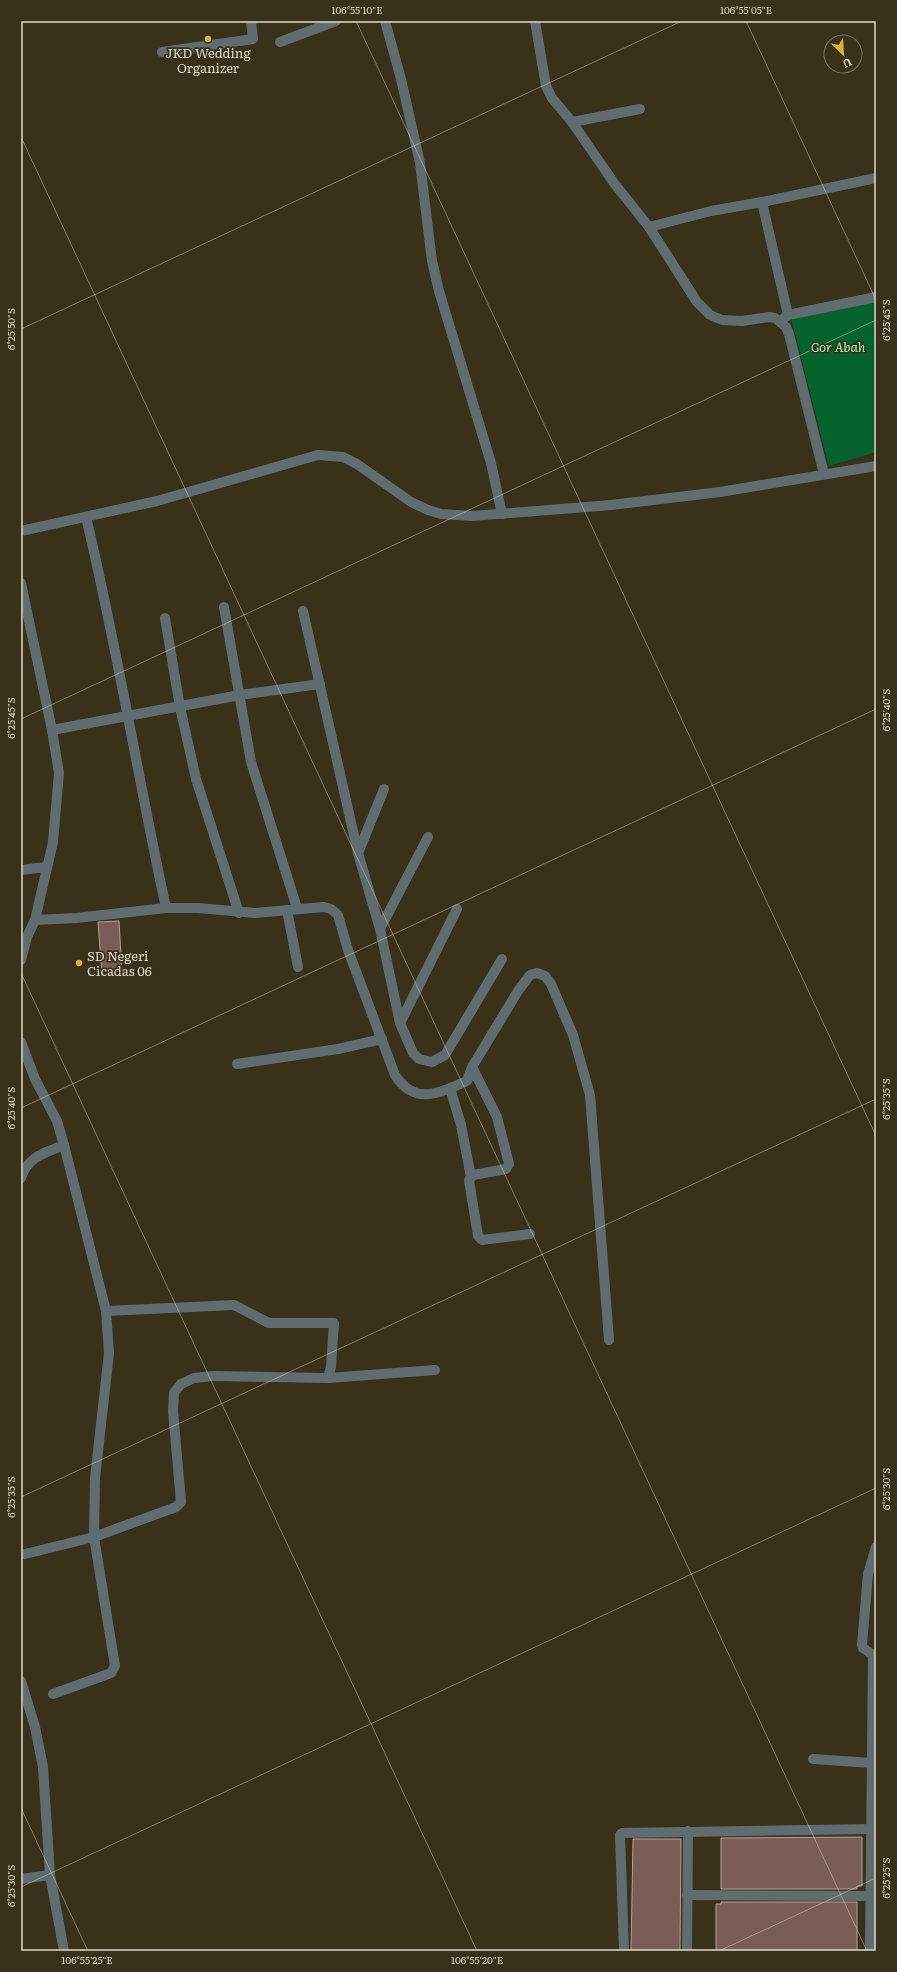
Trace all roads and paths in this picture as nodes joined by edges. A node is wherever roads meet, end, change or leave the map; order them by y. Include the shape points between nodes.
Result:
1 (251, 21) edge
2 (336, 21) edge
3 (385, 21) edge
4 (535, 21) edge
5 (280, 42) dead end
6 (162, 52) dead end
7 (640, 109) dead end
8 (572, 122) junction
9 (876, 178) edge
10 (762, 202) junction
11 (649, 227) junction
12 (876, 297) edge
13 (788, 315) junction
14 (780, 322) junction
15 (876, 466) edge
16 (824, 474) junction
17 (502, 514) junction
18 (86, 517) junction
19 (21, 531) edge
20 (21, 582) edge
21 (224, 607) dead end
22 (303, 611) dead end
23 (165, 618) dead end
24 (320, 684) junction
25 (240, 695) junction
26 (180, 707) junction
27 (129, 717) junction
28 (52, 730) junction
29 (384, 789) dead end
30 (428, 837) dead end
31 (358, 854) junction
32 (46, 867) junction
33 (21, 870) edge
34 (166, 908) junction
35 (297, 908) junction
36 (457, 909) dead end
37 (287, 910) junction
38 (239, 913) junction
39 (35, 920) junction
40 (380, 929) junction
41 (502, 959) dead end
42 (21, 960) edge
43 (298, 967) dead end
44 (400, 1023) junction
45 (382, 1039) junction
46 (21, 1042) edge
47 (238, 1064) dead end
48 (472, 1067) junction
49 (450, 1088) junction
50 (64, 1145) junction
51 (471, 1177) junction
52 (21, 1178) edge
53 (530, 1234) dead end
54 (106, 1311) junction
55 (609, 1340) dead end
56 (435, 1370) dead end
57 (328, 1378) junction
58 (94, 1537) junction
59 (876, 1547) edge
60 (21, 1554) edge
61 (872, 1576) edge
62 (874, 1656) edge
63 (21, 1681) edge
64 (53, 1694) dead end
65 (813, 1759) dead end
66 (872, 1763) junction
67 (871, 1829) junction
68 (688, 1831) junction
69 (50, 1875) junction
70 (21, 1879) edge
71 (687, 1895) junction
72 (871, 1896) junction
73 (872, 1947) edge
74 (64, 1951) edge
75 (624, 1951) edge
76 (687, 1951) edge

1 - 6 street via 253,39
2 - 5 street
3 - 17 street via 420,163 432,261 439,291 491,463
4 - 8 street via 546,86 552,98
7 - 8 street
8 - 11 street via 614,183
9 - 10 street
10 - 11 street via 711,211
10 - 13 street
11 - 14 street via 697,302 710,315 722,320 742,321 769,317
12 - 13 street
13 - 14 street
14 - 16 street via 789,334
15 - 16 street
16 - 17 street via 720,492
17 - 18 street via 464,516 428,510 411,502 343,457 318,455 157,501
18 - 19 street
18 - 27 street via 109,614
20 - 28 street
21 - 25 street
22 - 24 street
23 - 26 street
24 - 25 street
24 - 31 street
25 - 26 street
25 - 35 street via 251,762
26 - 27 street
26 - 38 street via 196,779
27 - 28 street
27 - 34 street
28 - 32 street via 59,773 53,842
29 - 31 street
30 - 40 street
31 - 40 street
32 - 33 street
32 - 39 street
34 - 38 street via 198,908
34 - 39 street
35 - 37 street
35 - 45 street via 324,907 338,916 348,950
36 - 44 street
37 - 38 street
37 - 43 street
39 - 42 street
40 - 44 street
41 - 44 street via 445,1055 439,1059 426,1062 419,1059
45 - 47 street via 338,1049
45 - 49 street via 389,1062 403,1087 413,1093 424,1095
46 - 50 street via 35,1079 57,1121
48 - 49 street via 467,1081
48 - 51 street via 497,1117 509,1164 506,1169
48 - 55 street via 530,975 537,973 545,976 552,984 573,1035 590,1095
49 - 51 street via 461,1125
50 - 52 street via 30,1161 24,1168
50 - 54 street
51 - 53 street via 469,1180 479,1239
54 - 57 street via 234,1305 269,1323 334,1323
54 - 58 street via 109,1353 95,1478
56 - 57 street
57 - 58 street via 213,1376 194,1378 181,1384 174,1393 173,1411 181,1502 176,1507
58 - 60 street
58 - 64 street via 114,1669 111,1674
59 - 61 street
61 - 62 street via 862,1647
62 - 66 street
63 - 69 street via 35,1727 43,1767
65 - 66 street
66 - 67 street
67 - 68 street
67 - 72 street
68 - 71 street
68 - 75 street via 624,1832 620,1835
69 - 70 street
69 - 74 street
71 - 72 street
71 - 76 street
72 - 73 street

